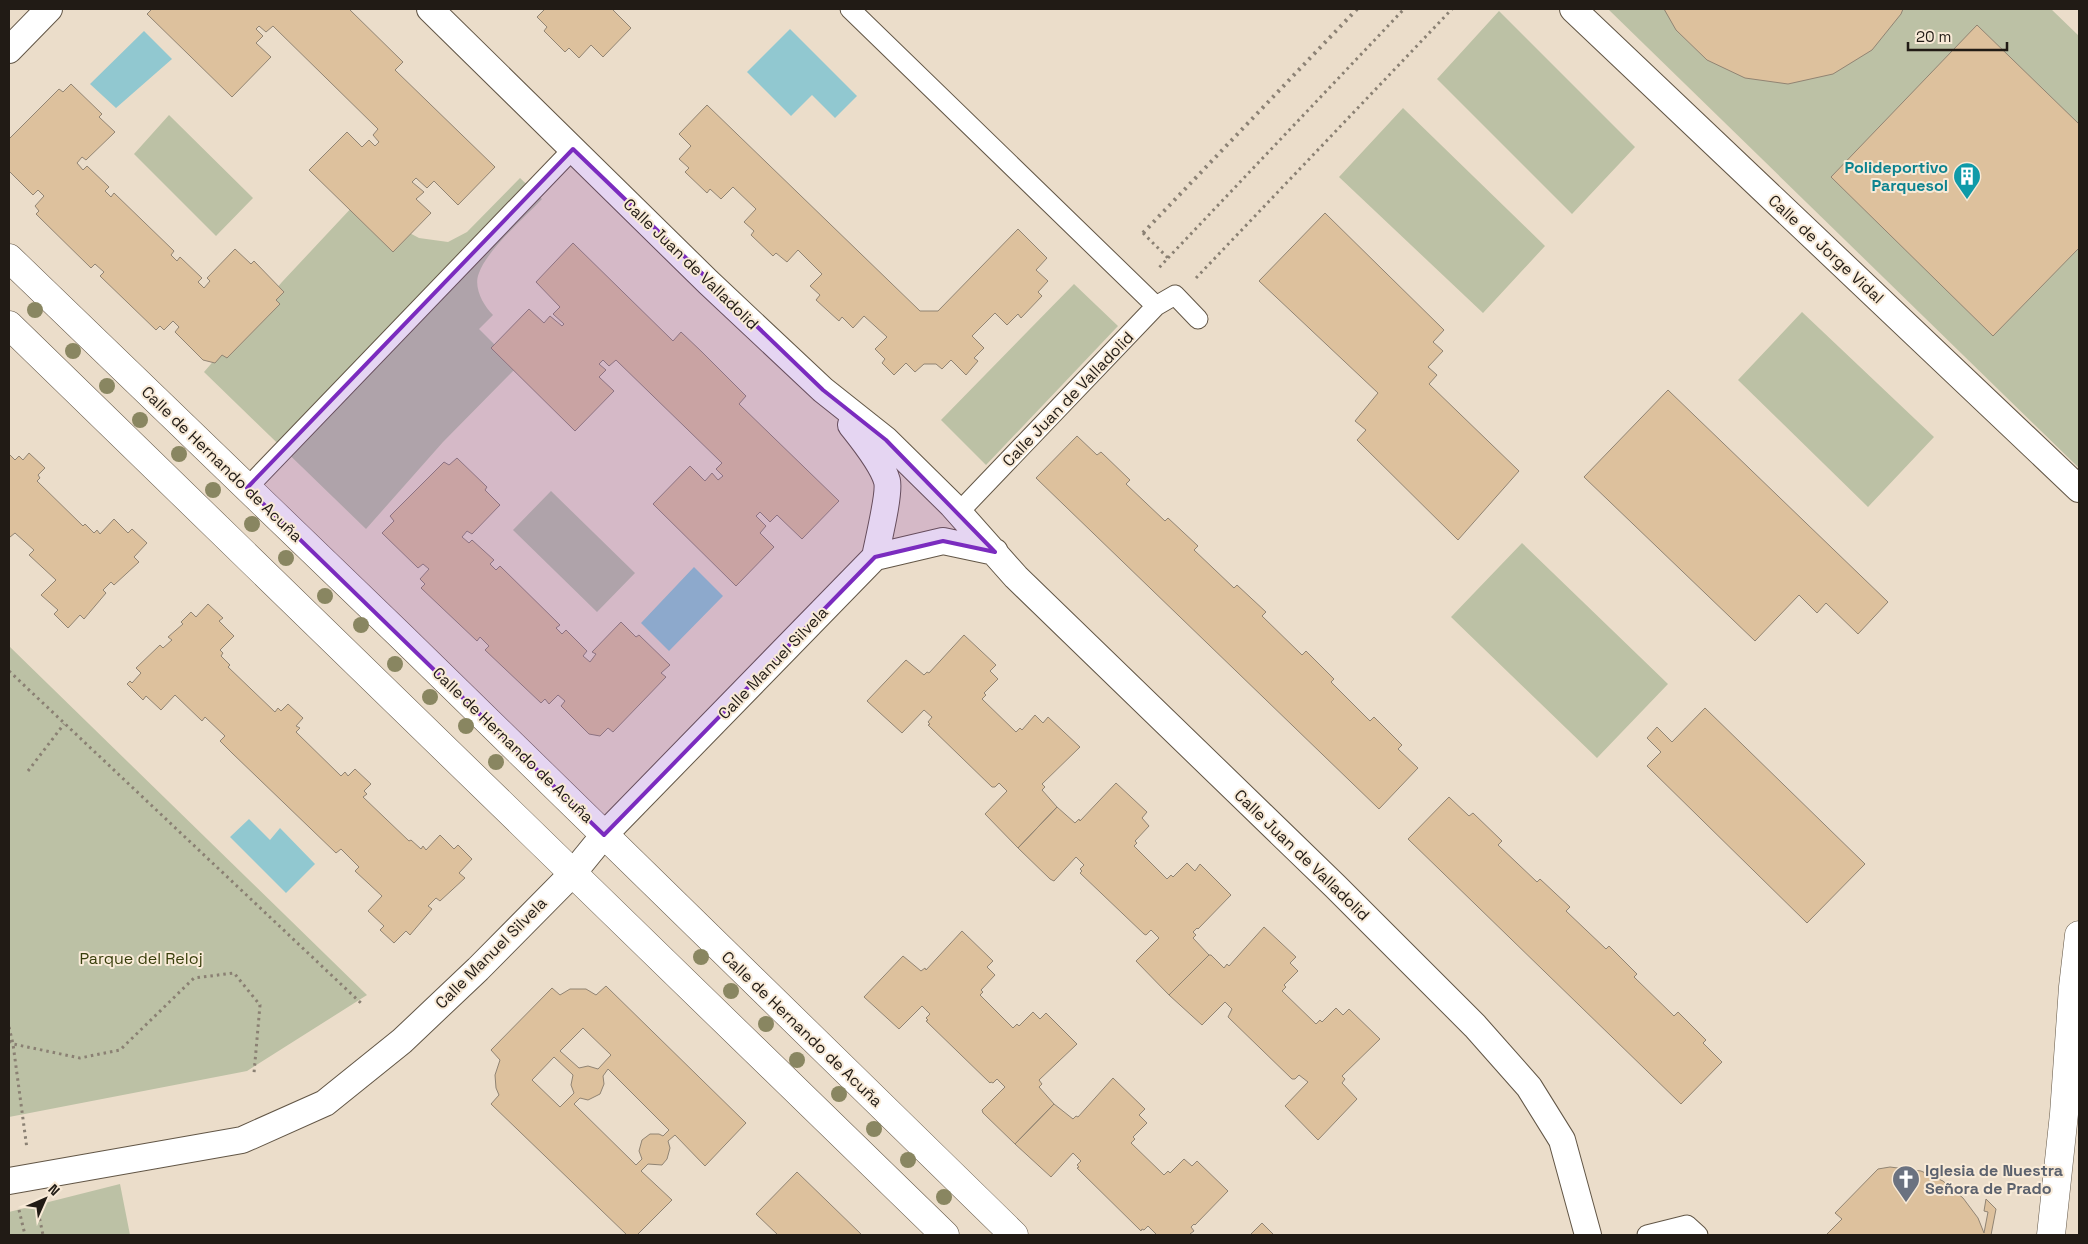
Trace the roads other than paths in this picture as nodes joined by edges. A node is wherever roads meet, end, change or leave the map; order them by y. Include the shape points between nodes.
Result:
1 (49, 9) edge
2 (430, 9) edge
3 (850, 9) edge
4 (1573, 9) edge
5 (9, 50) edge
6 (573, 149) junction
7 (9, 258) edge
8 (1156, 306) junction
9 (1198, 319) dead end
10 (9, 325) edge
11 (824, 390) junction
12 (247, 488) junction
13 (2079, 489) edge
14 (959, 512) junction
15 (995, 552) junction
16 (875, 558) junction
17 (604, 835) junction
18 (573, 873) junction
19 (2079, 935) edge
20 (20, 1179) edge
21 (945, 1235) edge
22 (1014, 1235) edge
23 (1588, 1235) edge
24 (1647, 1235) edge
25 (1698, 1235) edge
26 (2051, 1235) edge

1 - 5 street
2 - 6 street, Calle Juan de Valladolid
3 - 8 street
4 - 13 street, Calle de Jorge Vidal
6 - 11 street, Calle Juan de Valladolid
6 - 12 street
7 - 12 street, Calle de Hernando de Acuña
8 - 9 street, Calle Juan de Valladolid via 1174,295
8 - 14 street, Calle Juan de Valladolid
10 - 18 street
11 - 14 street, Calle Juan de Valladolid via 886,440
11 - 16 street via 870,450 887,481 884,517
12 - 17 street, Calle de Hernando de Acuña
14 - 15 street, Calle Juan de Valladolid
15 - 16 street via 944,541
15 - 23 street, Calle Juan de Valladolid via 1016,577 1475,1026 1529,1087 1562,1140
16 - 17 street, Calle Manuel Silvela
17 - 18 street, Calle Manuel Silvela
17 - 22 street, Calle de Hernando de Acuña
18 - 20 street, Calle Manuel Silvela via 402,1041 325,1102 242,1140
18 - 21 street
19 - 26 street
24 - 25 street via 1687,1225

